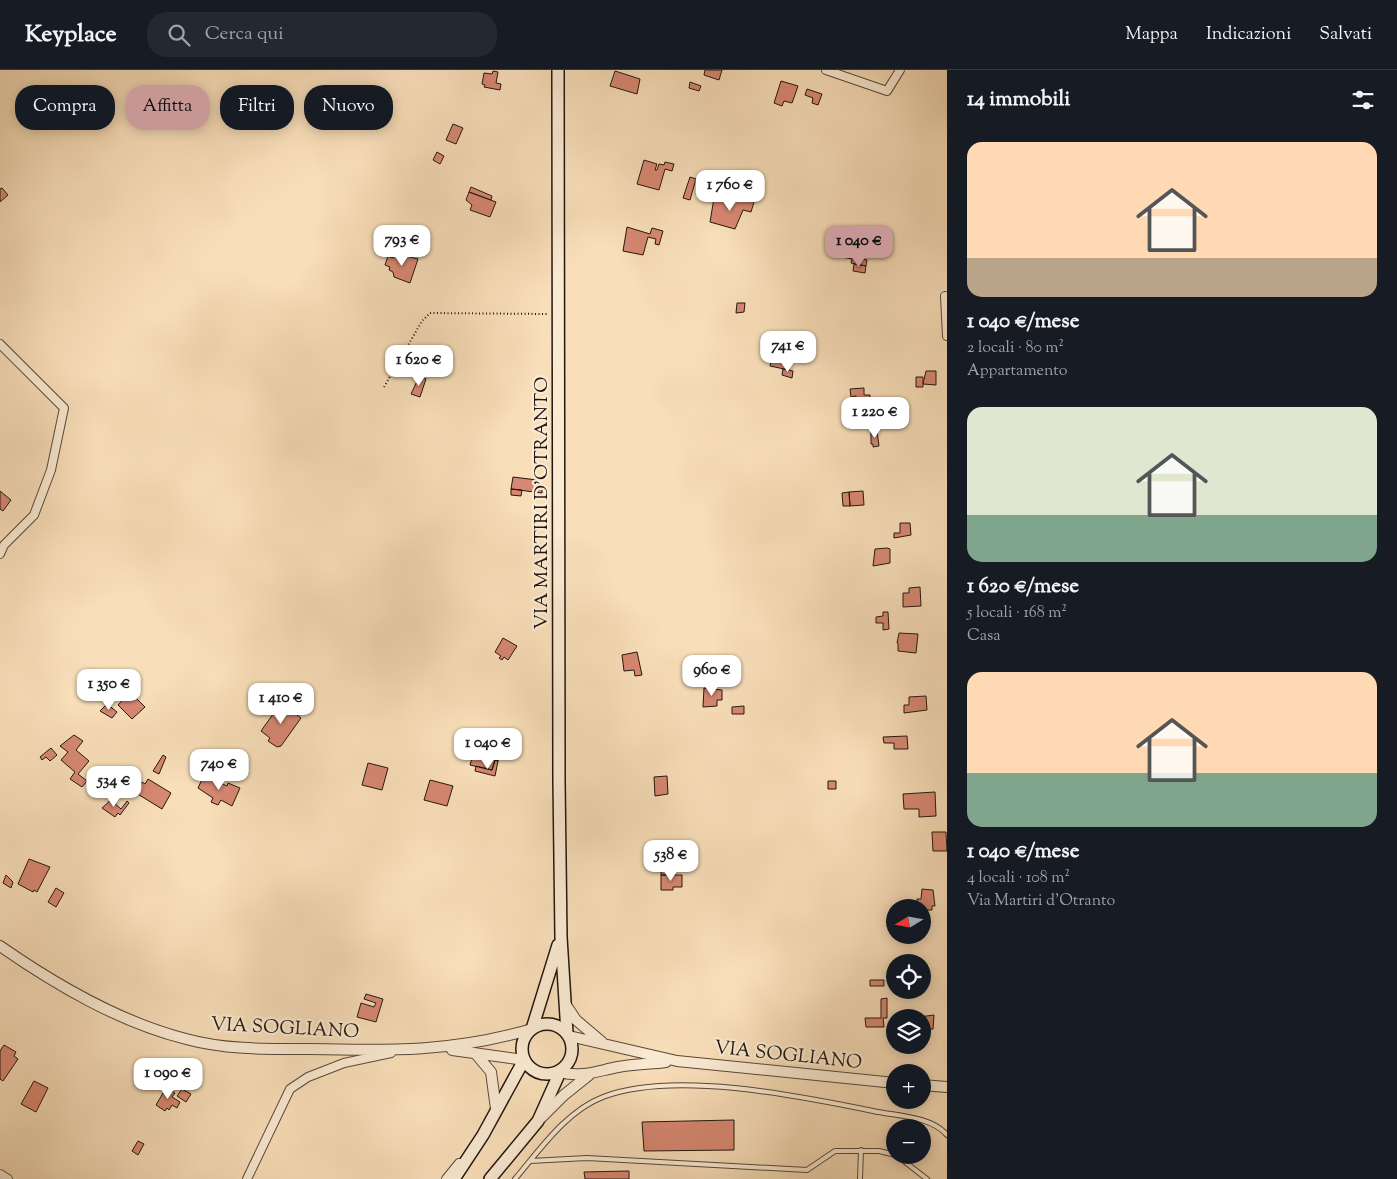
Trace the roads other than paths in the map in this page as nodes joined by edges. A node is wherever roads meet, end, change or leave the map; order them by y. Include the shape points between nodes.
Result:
1 (558, 70) edge
2 (826, 70) edge
3 (900, 70) edge
4 (945, 296) dead end
5 (947, 336) edge
6 (0, 344) edge
7 (0, 554) edge
8 (561, 936) junction
9 (0, 946) edge
10 (566, 1005) junction
11 (532, 1029) junction
12 (568, 1035) junction
13 (607, 1046) junction
14 (441, 1048) junction
15 (398, 1051) junction
16 (475, 1053) junction
17 (524, 1060) junction
18 (677, 1061) junction
19 (560, 1072) junction
20 (590, 1074) junction
21 (886, 1083) edge
22 (931, 1085) edge
23 (947, 1086) edge
24 (496, 1109) junction
25 (538, 1121) junction
26 (483, 1135) junction
27 (947, 1135) edge
28 (860, 1150) junction
29 (530, 1161) junction
30 (0, 1174) edge
31 (8, 1179) edge
32 (247, 1179) edge
33 (446, 1179) edge
34 (454, 1179) edge
35 (490, 1179) edge
36 (515, 1179) edge
37 (860, 1179) edge
38 (927, 1179) edge

1 - 8 main road, VIA MARTIRI D'OTRANTO
2 - 3 street via 887,91
4 - 5 street
6 - 7 street via 64,408 52,470 34,515 4,545
8 - 10 main road, VIA MARTIRI D'OTRANTO
8 - 11 main road, VIA MARTIRI D'OTRANTO
9 - 15 street, VIA SOGLIANO via 91,1003 186,1039 233,1047
10 - 12 main road, VIA MARTIRI D'OTRANTO
10 - 13 street, VIA SOGLIANO via 576,1020
11 - 12 main road, VIA SOGLIANO via 555,1025
11 - 14 street, VIA SOGLIANO via 499,1039
11 - 17 main road via 523,1043
12 - 13 street, VIA SOGLIANO
12 - 19 main road via 573,1050 571,1059
13 - 18 street, VIA SOGLIANO
14 - 15 street, VIA SOGLIANO
14 - 16 street, VIA SOGLIANO
15 - 32 street via 344,1063 290,1089
16 - 17 street, VIA SOGLIANO
16 - 24 street via 491,1072
17 - 19 main road, VIA SOGLIANO via 536,1072
17 - 24 main road
18 - 20 street, VIA SOGLIANO via 619,1066
18 - 21 street, VIA SOGLIANO
19 - 20 street, VIA SOGLIANO
19 - 25 main road
20 - 25 street
22 - 23 street
24 - 26 main road
25 - 35 main road
26 - 33 street
26 - 34 main road
27 - 29 lane via 929,1122 804,1097 716,1088 650,1087 616,1092 577,1112
28 - 29 lane via 835,1152 807,1170 587,1158
28 - 37 lane
28 - 38 lane via 896,1155
29 - 36 lane
30 - 31 street

